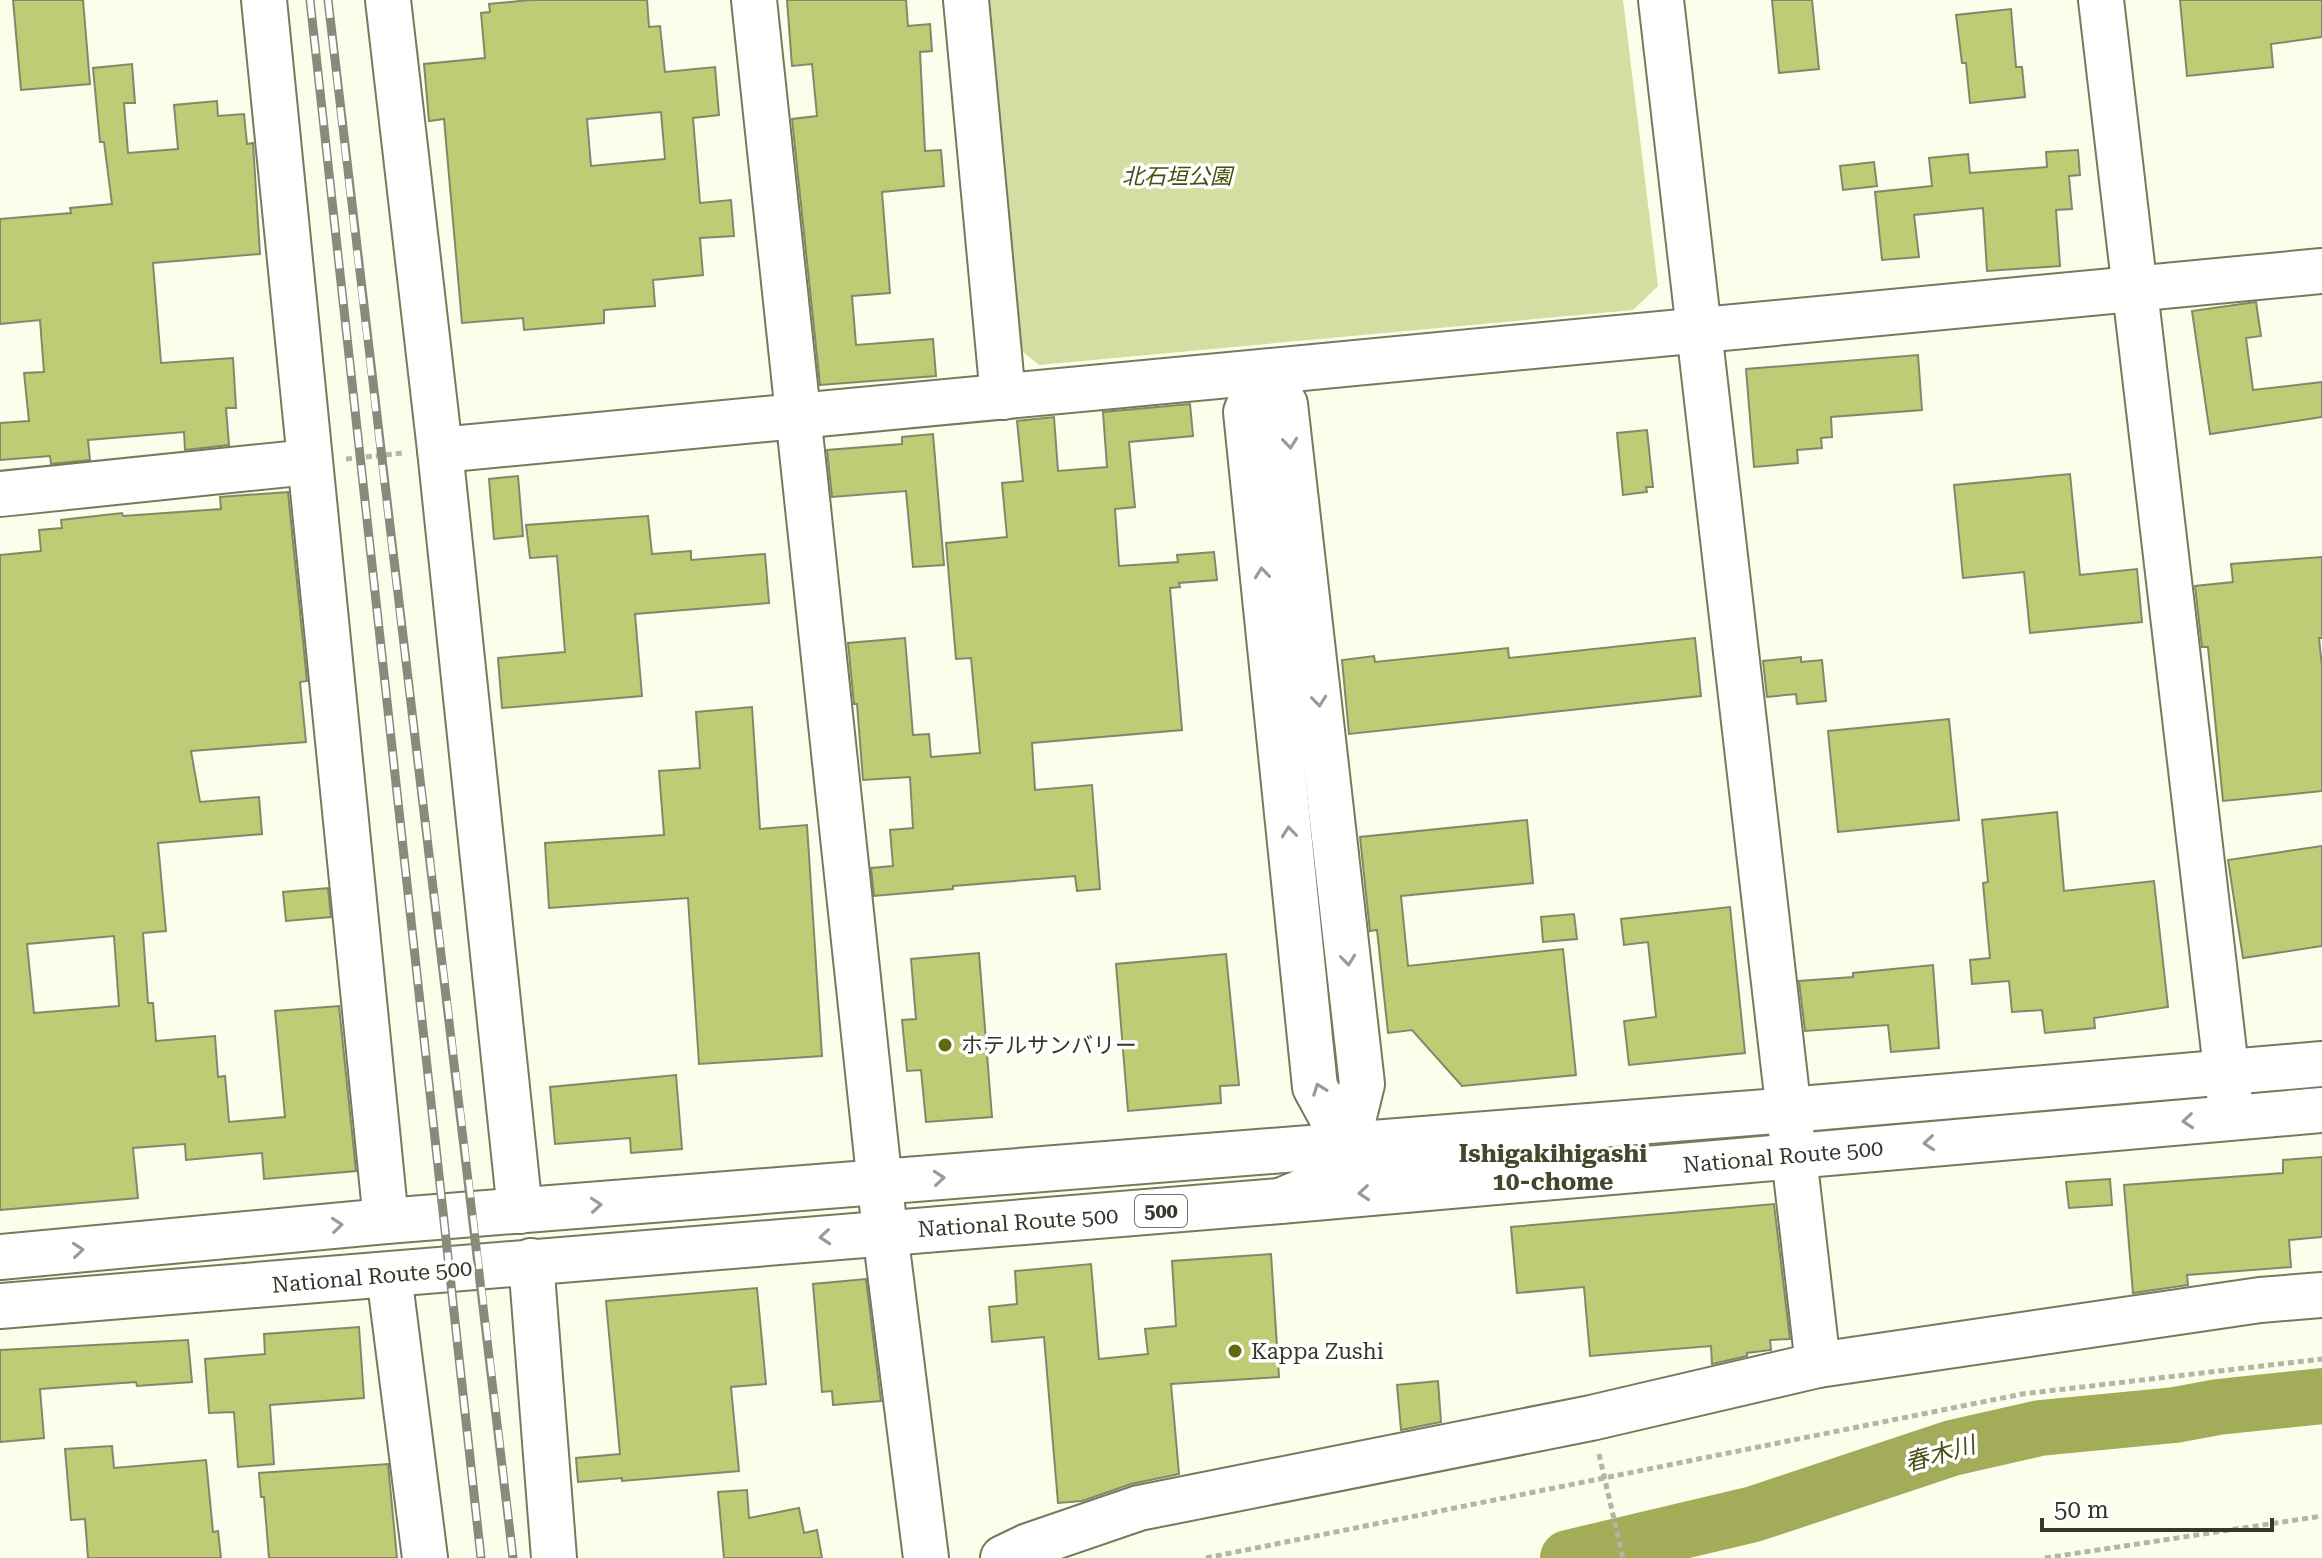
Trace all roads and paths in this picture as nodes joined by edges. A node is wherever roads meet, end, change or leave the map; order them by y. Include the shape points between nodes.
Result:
1 (264, 0) edge
2 (388, 0) edge
3 (754, 0) edge
4 (966, 0) edge
5 (1661, 0) edge
6 (2101, 0) edge
7 (2322, 271) edge
8 (2135, 289) junction
9 (1699, 330) junction
10 (1263, 372) junction
11 (1003, 397) junction
12 (798, 416) junction
13 (440, 450) junction
14 (309, 462) junction
15 (0, 494) edge
16 (2322, 1064) edge
17 (2226, 1073) junction
18 (1789, 1110) junction
19 (2322, 1110) edge
20 (2231, 1117) junction
21 (1346, 1144) junction
22 (1793, 1155) junction
23 (1495, 1181) junction
24 (880, 1183) junction
25 (1280, 1201) junction
26 (520, 1211) junction
27 (386, 1221) junction
28 (885, 1232) junction
29 (0, 1257) edge
30 (531, 1261) junction
31 (389, 1275) junction
32 (2322, 1295) edge
33 (0, 1306) edge
34 (2322, 1359) edge
35 (1818, 1365) junction
36 (1604, 1478) junction
37 (2322, 1516) edge
38 (425, 1558) edge
39 (554, 1558) edge
40 (926, 1558) edge
41 (1003, 1558) edge
42 (1206, 1558) edge
43 (1623, 1558) edge
44 (2045, 1558) edge

1 - 14 main road
2 - 13 main road
3 - 12 main road
4 - 11 main road
5 - 9 main road
6 - 8 main road
7 - 8 main road
8 - 9 main road
8 - 17 main road
9 - 10 main road
9 - 18 main road
10 - 11 main road
10 - 21 main road via 1246,412 1315,1087
11 - 12 main road
12 - 13 main road
12 - 24 main road
13 - 14 path
13 - 26 main road
14 - 15 main road
14 - 27 main road
16 - 17 main road, National Route 500
17 - 18 main road, National Route 500
17 - 20 main road
18 - 21 main road, National Route 500
18 - 22 main road
19 - 20 main road, National Route 500 / 500
20 -> 22 main road, National Route 500 / 500
21 - 23 main road via 1372,1163 1418,1165
24 -> 21 main road, National Route 500
21 - 25 main road via 1315,1185
22 - 23 main road, National Route 500 / 500
22 - 35 main road
23 -> 25 main road, National Route 500 / 500
26 -> 24 main road, National Route 500
24 - 28 main road
25 - 28 main road, National Route 500 / 500
26 - 27 main road, National Route 500
29 -> 27 main road, National Route 500
28 -> 30 main road, National Route 500 / 500
28 - 40 main road
30 - 31 main road, National Route 500 / 500
30 - 39 main road
31 - 33 main road, National Route 500 / 500
31 - 38 main road
32 - 35 main road
34 - 36 path via 2022,1394
35 - 41 main road via 1591,1418 1139,1508
36 - 42 path
36 - 43 path
37 - 44 path

